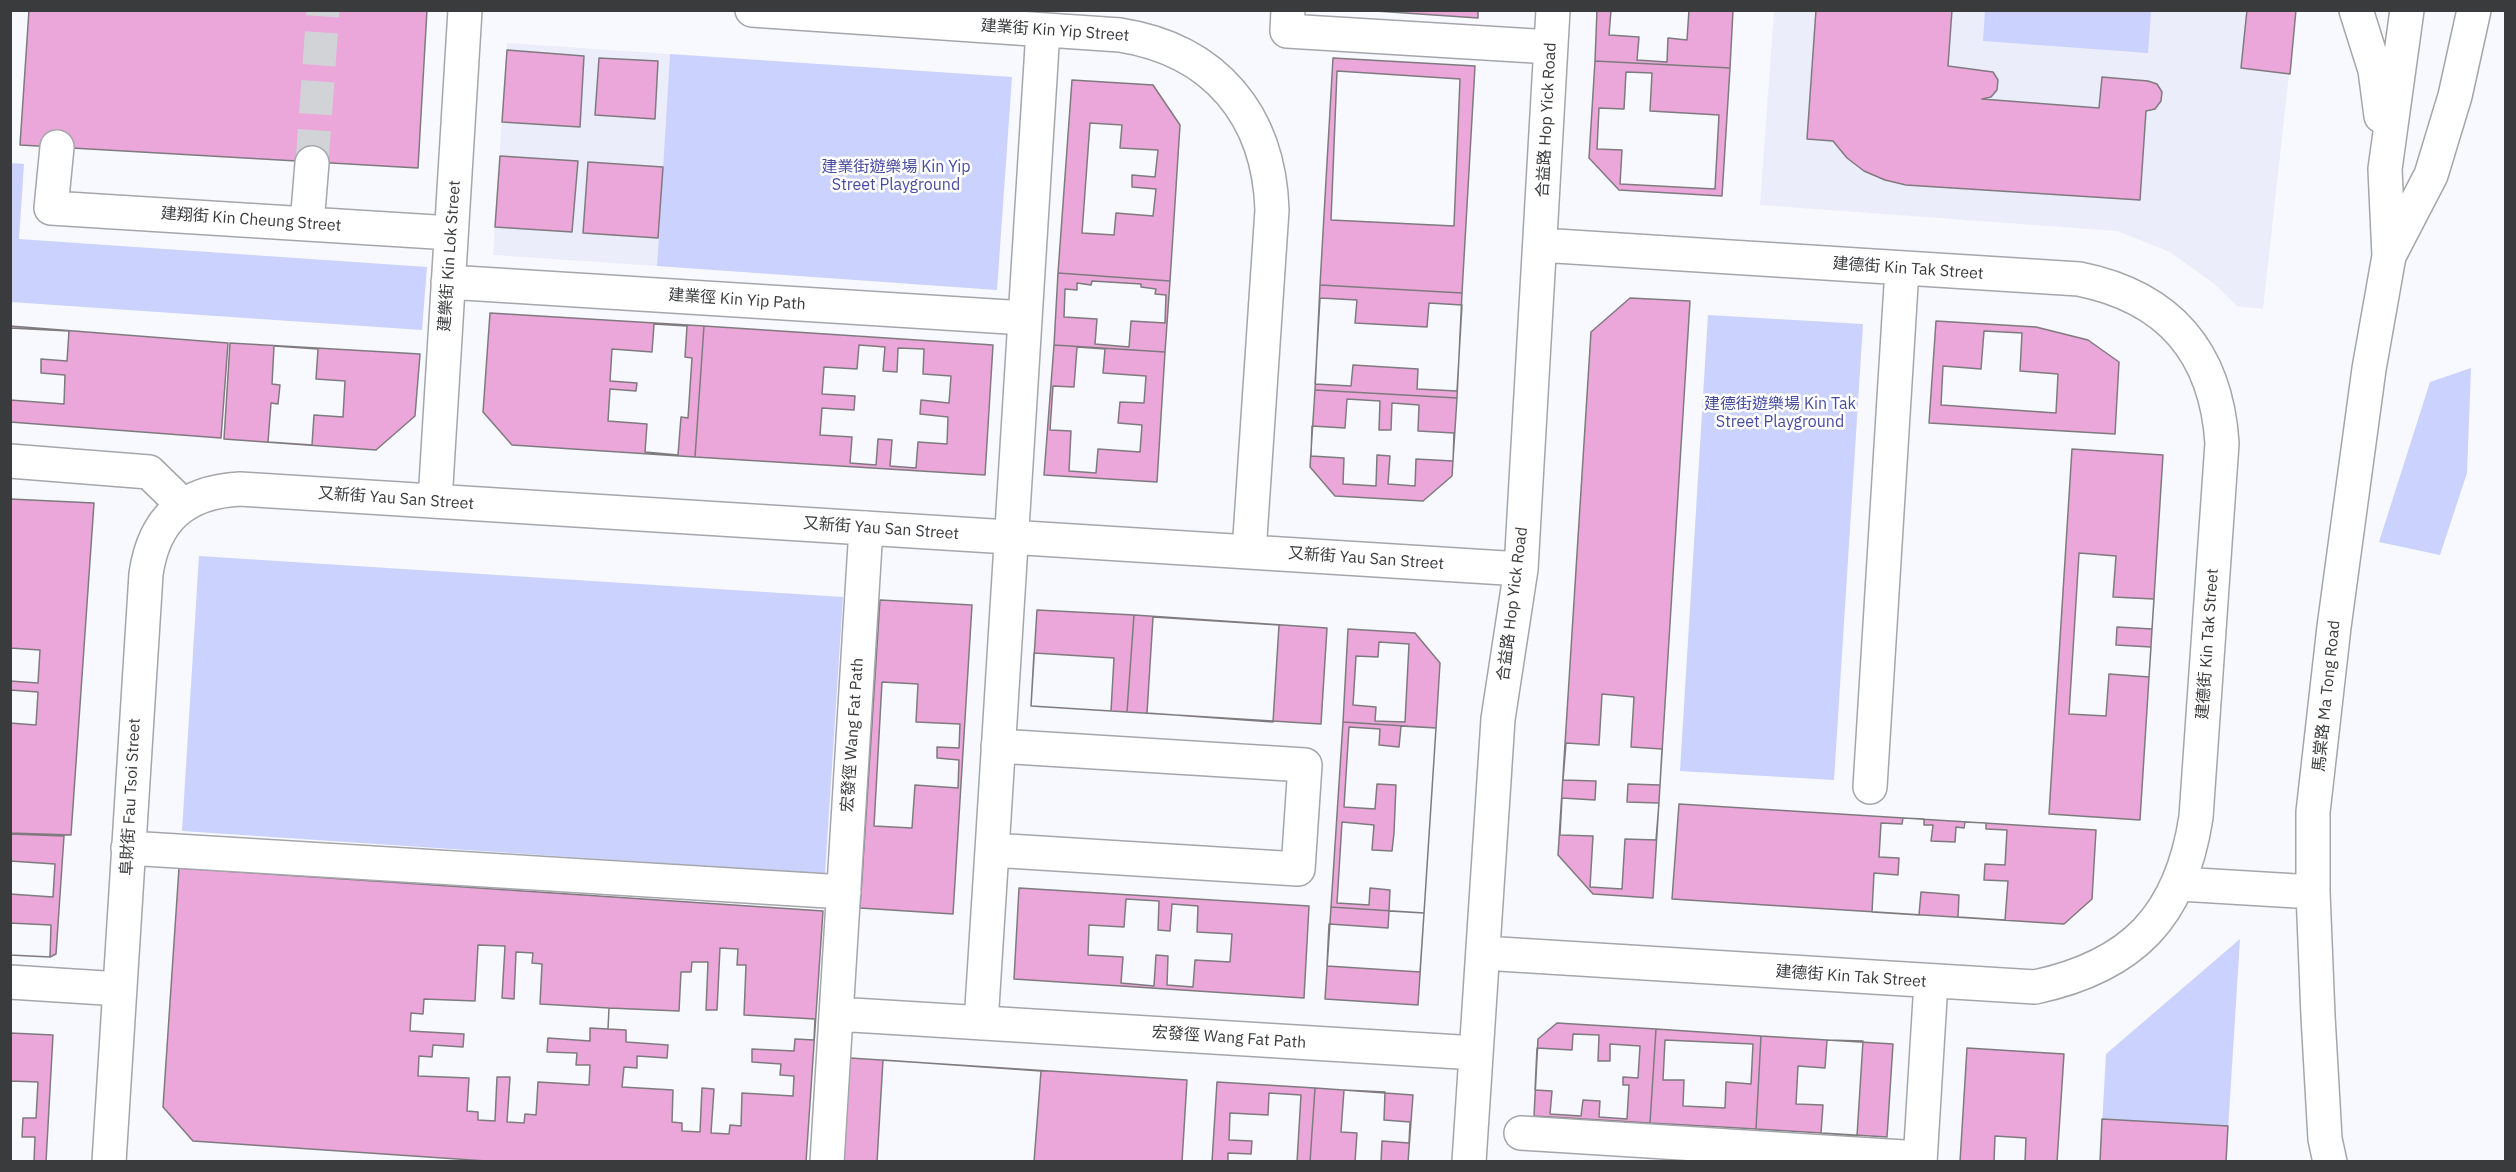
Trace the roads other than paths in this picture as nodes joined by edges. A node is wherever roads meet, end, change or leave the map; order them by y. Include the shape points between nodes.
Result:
1 (465, 10) edge
2 (752, 10) edge
3 (1288, 10) edge
4 (1553, 10) edge
5 (2356, 10) edge
6 (2407, 10) edge
7 (2474, 10) edge
8 (1043, 30) junction
9 (1551, 47) junction
10 (57, 147) dead end
11 (312, 163) tunnel mouth
12 (2385, 169) junction
13 (307, 224) junction
14 (451, 233) junction
15 (1540, 245) junction
16 (2389, 256) junction
17 (1902, 269) junction
18 (448, 282) junction
19 (1025, 318) junction
20 (10, 461) edge
21 (240, 489) joint
22 (435, 501) junction
23 (183, 505) junction
24 (866, 528) junction
25 (1011, 537) junction
26 (1249, 552) junction
27 (1521, 569) junction
28 (999, 746) junction
29 (1870, 787) dead end
30 (128, 848) junction
31 (992, 850) junction
32 (2180, 884) junction
33 (844, 892) junction
34 (2313, 892) junction
35 (1483, 952) junction
36 (10, 982) edge
37 (1931, 982) junction
38 (120, 989) junction
39 (836, 1014) junction
40 (981, 1023) junction
41 (1476, 1053) junction
42 (1521, 1133) dead end
43 (2326, 1154) edge
44 (1920, 1160) edge
45 (109, 1161) edge
46 (827, 1161) edge
47 (1469, 1161) edge

1 - 14 street, 建樂街 Kin Lok Street
2 - 8 street, 建業街 Kin Yip Street
3 - 9 street via 1287,31
4 - 9 street, 合益路 Hop Yick Road
5 - 12 street via 2375,70
6 - 12 street, 馬棠路 Ma Tong Road
7 - 16 street, 馬棠路 Ma Tong Road via 2455,96 2431,175
8 - 19 street
8 - 26 street, 建業街 Kin Yip Street via 1120,35 1169,47 1212,74 1246,112 1258,135 1271,184 1272,210
9 - 15 street, 合益路 Hop Yick Road
10 - 13 street, 建翔街 Kin Cheung Street via 51,208
11 - 13 street
12 - 16 street, 馬棠路 Ma Tong Road
13 - 14 street, 建翔街 Kin Cheung Street
14 - 18 street, 建樂街 Kin Lok Street
15 - 17 street, 建德街 Kin Tak Street
15 - 27 street, 合益路 Hop Yick Road
16 - 34 street, 馬棠路 Ma Tong Road via 2369,369 2334,627 2313,812
17 - 29 street
17 - 32 street, 建德街 Kin Tak Street via 2079,279 2109,285 2161,313 2200,357 2220,413 2222,443 2196,817 2191,851
18 - 19 street, 建業徑 Kin Yip Path
18 - 22 street, 建樂街 Kin Lok Street
19 - 25 street
20 - 23 street via 149,472
21 - 22 street, 又新街 Yau San Street
21 - 23 street, 阜財街 Fau Tsoi Street via 220,490
22 - 24 street, 又新街 Yau San Street
23 - 30 street, 阜財街 Fau Tsoi Street via 156,535 149,554
24 - 25 street, 又新街 Yau San Street
24 - 33 street, 宏發徑 Wang Fat Path
25 - 26 street, 又新街 Yau San Street
25 - 28 street
26 - 27 street, 又新街 Yau San Street
27 - 35 street, 合益路 Hop Yick Road via 1498,719
28 - 31 street
28 - 31 street via 1305,765 1298,869
30 - 33 street
30 - 38 street, 阜財街 Fau Tsoi Street
31 - 40 street
32 - 34 street
32 - 37 street, 建德街 Kin Tak Street via 2144,934 2094,970 2035,987
33 - 39 street, 宏發徑 Wang Fat Path
34 - 43 street, 馬棠路 Ma Tong Road
35 - 37 street, 建德街 Kin Tak Street
35 - 41 street, 合益路 Hop Yick Road
36 - 38 street
37 - 44 street
38 - 45 street, 阜財街 Fau Tsoi Street
39 - 40 street, 宏發徑 Wang Fat Path
39 - 46 street, 宏發徑 Wang Fat Path
40 - 41 street, 宏發徑 Wang Fat Path
41 - 47 street, 合益路 Hop Yick Road
42 - 44 street

